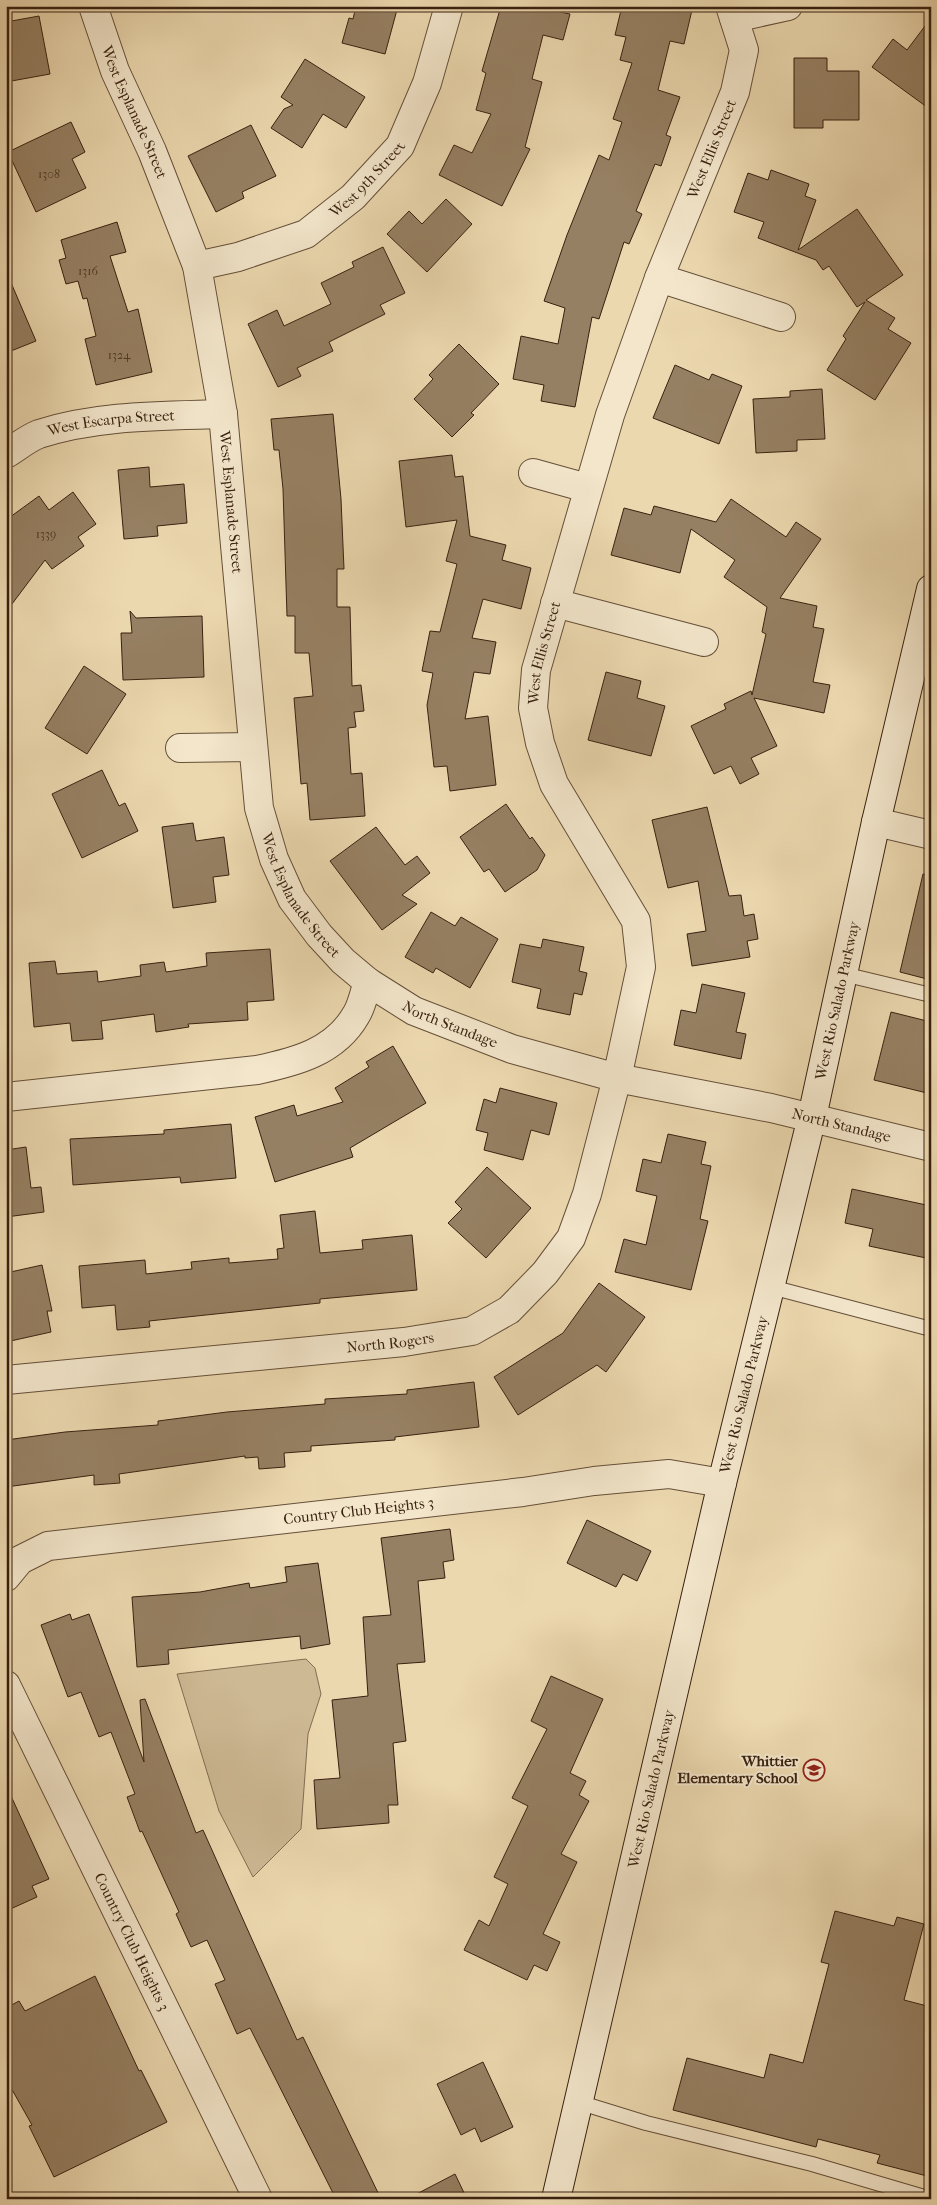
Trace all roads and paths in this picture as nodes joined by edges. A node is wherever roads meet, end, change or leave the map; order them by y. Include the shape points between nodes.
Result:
1 (94, 6) edge
2 (449, 6) edge
3 (788, 6) edge
4 (732, 12) edge
5 (197, 266) junction
6 (659, 278) junction
7 (781, 317) dead end
8 (223, 414) junction
9 (6, 454) edge
10 (533, 473) dead end
11 (587, 488) junction
12 (931, 589) edge
13 (555, 603) junction
14 (704, 642) dead end
15 (924, 652) edge
16 (252, 747) junction
17 (180, 748) dead end
18 (876, 822) junction
19 (931, 835) edge
20 (843, 974) junction
21 (368, 982) junction
22 (931, 995) edge
23 (616, 1078) junction
24 (6, 1097) edge
25 (812, 1117) junction
26 (931, 1147) edge
27 (771, 1286) junction
28 (931, 1329) edge
29 (6, 1380) edge
30 (722, 1483) junction
31 (6, 1577) edge
32 (6, 1685) edge
33 (578, 2102) junction
34 (258, 2199) edge
35 (556, 2199) edge
36 (931, 2199) edge

1 - 5 street, West Esplanade Street via 115,71 152,151
2 - 5 street, West 9th Street via 427,83 400,146 353,197 306,234 238,257
3 - 4 street, West Ellis Street
4 - 6 street, West Ellis Street via 744,50 735,92
5 - 8 street, West Esplanade Street
6 - 7 street
6 - 11 street, West Ellis Street
8 - 9 street, West Escarpa Street via 143,417 82,424 38,435
8 - 16 street, West Esplanade Street
10 - 11 street
11 - 13 street, West Ellis Street
12 - 15 street, West Rio Salado Parkway
13 - 14 street
13 - 23 street, West Ellis Street via 536,670 533,708 540,743 554,784 636,921 641,967
15 - 18 street, West Rio Salado Parkway
16 - 17 street
16 - 21 street, West Esplanade Street via 259,808 274,859 292,899 342,962
18 - 19 street
18 - 20 street, West Rio Salado Parkway
20 - 22 lane
20 - 25 street, West Rio Salado Parkway
21 - 23 street, North Standage via 414,1011 460,1030
21 - 24 street via 356,1015 332,1043 298,1062 257,1070
23 - 25 street, North Standage
23 - 29 street, North Rogers via 587,1194 571,1238 545,1273 510,1310 472,1331 404,1342
25 - 26 street, North Standage
25 - 27 street, West Rio Salado Parkway
27 - 28 lane
27 - 30 street, West Rio Salado Parkway
30 - 31 street, Country Club Heights 3 via 669,1474 594,1481 523,1492 48,1546 20,1560
30 - 33 street, West Rio Salado Parkway
32 - 34 street, Country Club Heights 3
33 - 35 street, West Rio Salado Parkway
33 - 36 lane

